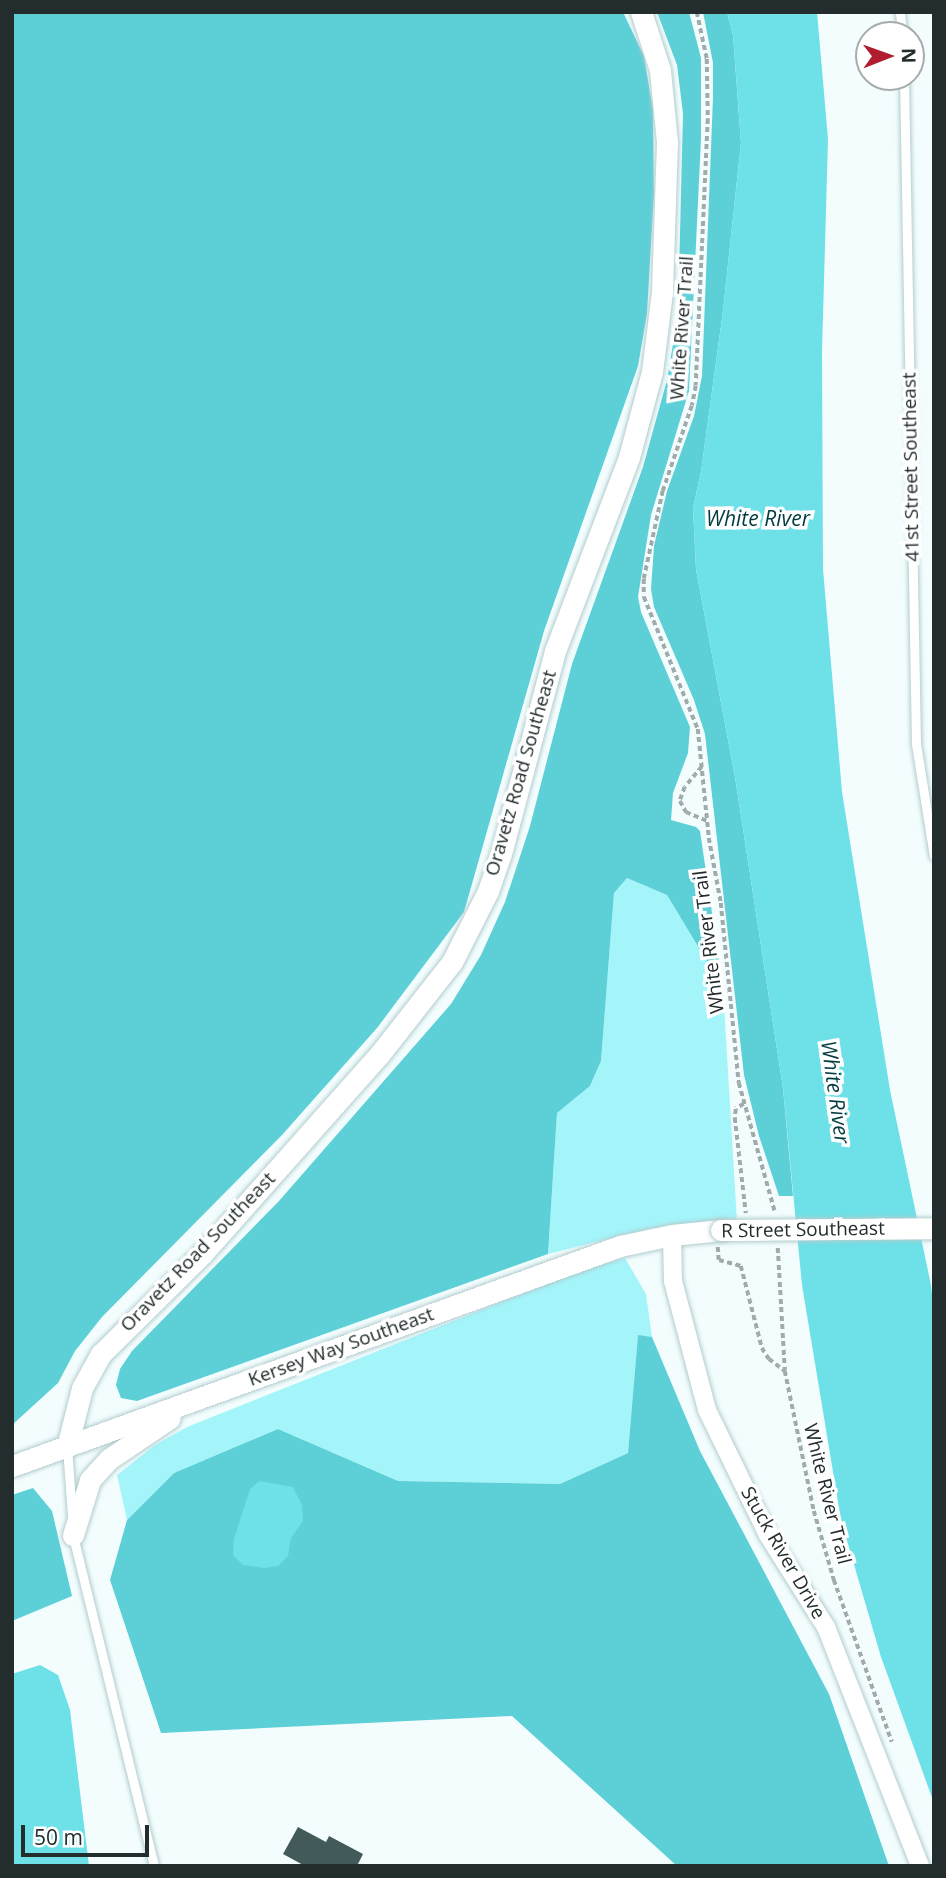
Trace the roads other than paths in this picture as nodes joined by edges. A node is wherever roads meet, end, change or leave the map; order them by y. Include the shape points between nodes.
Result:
1 (641, 12) edge
2 (904, 91) edge
3 (934, 856) edge
4 (934, 1228) edge
5 (672, 1235) junction
6 (202, 1398) junction
7 (67, 1447) junction
8 (12, 1466) edge
9 (73, 1535) junction
10 (154, 1866) edge
11 (920, 1866) edge

1 - 7 street, Oravetz Road Southeast via 660,70 667,142 656,349 633,445 555,651 488,891 452,962 379,1055 203,1253 101,1354 82,1388
2 - 3 lane, 41st Street Southeast via 916,744
4 - 5 street, R Street Southeast, bridge via 718,1230
5 - 6 street, Kersey Way Southeast via 620,1246
5 - 11 street, Stuck River Drive via 673,1281 707,1410 768,1535 826,1627
6 - 7 street, Kersey Way Southeast
6 - 9 street via 109,1460 90,1480
7 - 8 street, Kersey Way Southeast
7 - 9 lane
9 - 10 lane

